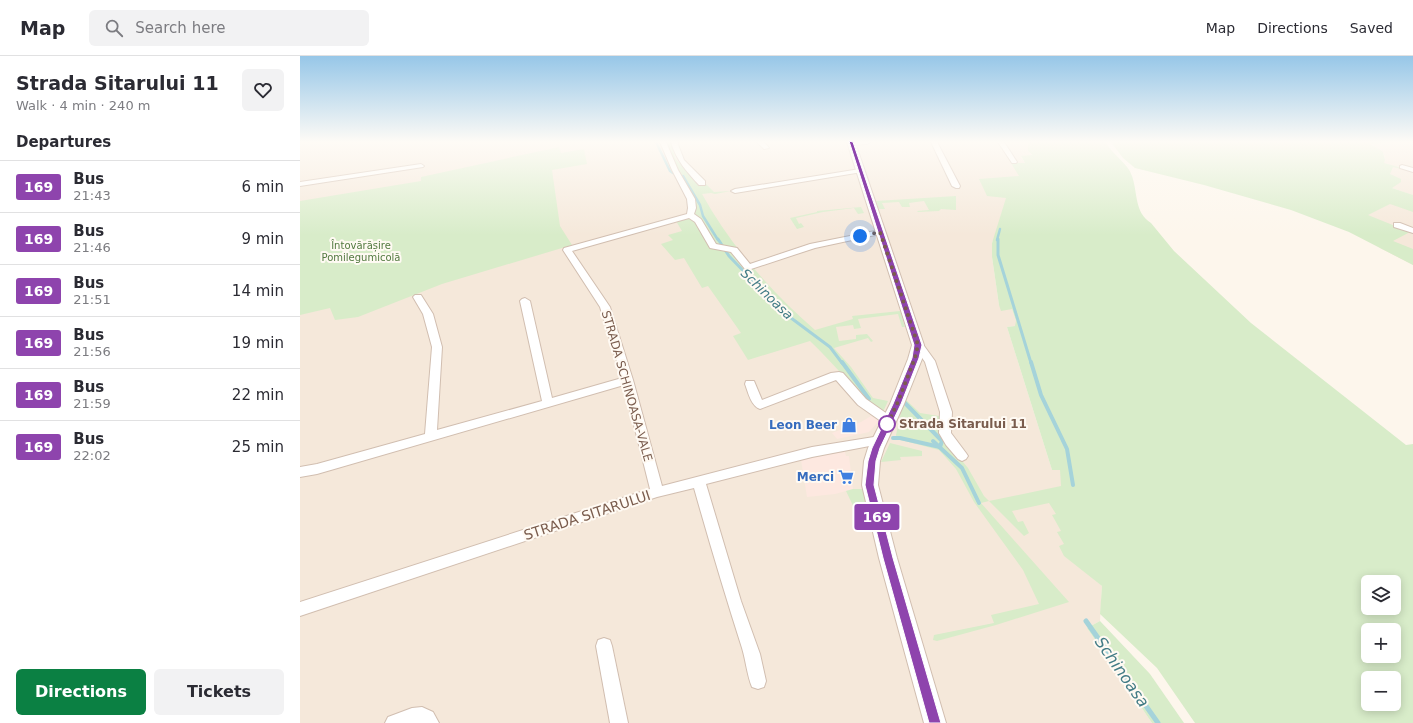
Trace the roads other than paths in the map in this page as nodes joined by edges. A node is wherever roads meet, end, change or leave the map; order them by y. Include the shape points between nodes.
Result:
1 (373, 173) edge
2 (677, 173) edge
3 (691, 173) edge
4 (847, 173) edge
5 (861, 173) edge
6 (950, 173) edge
7 (702, 183) dead end
8 (300, 184) edge
9 (956, 186) dead end
10 (735, 191) dead end
11 (690, 215) junction
12 (1397, 225) dead end
13 (1413, 231) edge
14 (880, 232) junction
15 (418, 297) dead end
16 (525, 301) dead end
17 (918, 345) junction
18 (628, 380) junction
19 (750, 384) dead end
20 (548, 403) junction
21 (889, 421) junction
22 (431, 435) junction
23 (880, 440) junction
24 (962, 456) dead end
25 (300, 472) edge
26 (699, 482) junction
27 (657, 492) junction
28 (300, 609) edge
29 (604, 646) dead end
30 (758, 681) dead end
31 (394, 723) edge
32 (430, 723) edge
33 (619, 723) edge
34 (935, 723) edge

1 - 8 street
2 - 11 street via 691,199
3 - 7 street
4 - 10 street
5 - 14 street
6 - 9 street
11 - 14 street via 698,221 713,246 734,250 748,267 812,246
11 - 18 street, STRADA SCHINOASA-VALE via 567,250 605,307
12 - 13 street
14 - 17 street
15 - 22 street via 428,314 437,347
16 - 20 street
17 - 21 street
17 - 24 street via 930,361 946,412 945,433
18 - 20 street
18 - 27 street, STRADA SCHINOASA-VALE
19 - 21 street via 756,401 760,404 839,376 862,402
20 - 22 street
21 - 23 street
22 - 25 street
23 - 26 street, STRADA SITARULUI via 812,452
23 - 34 street via 872,461 870,485
26 - 27 street, STRADA SITARULUI
26 - 30 street
27 - 28 street, STRADA SITARULUI
29 - 33 street
31 - 32 street via 422,716

